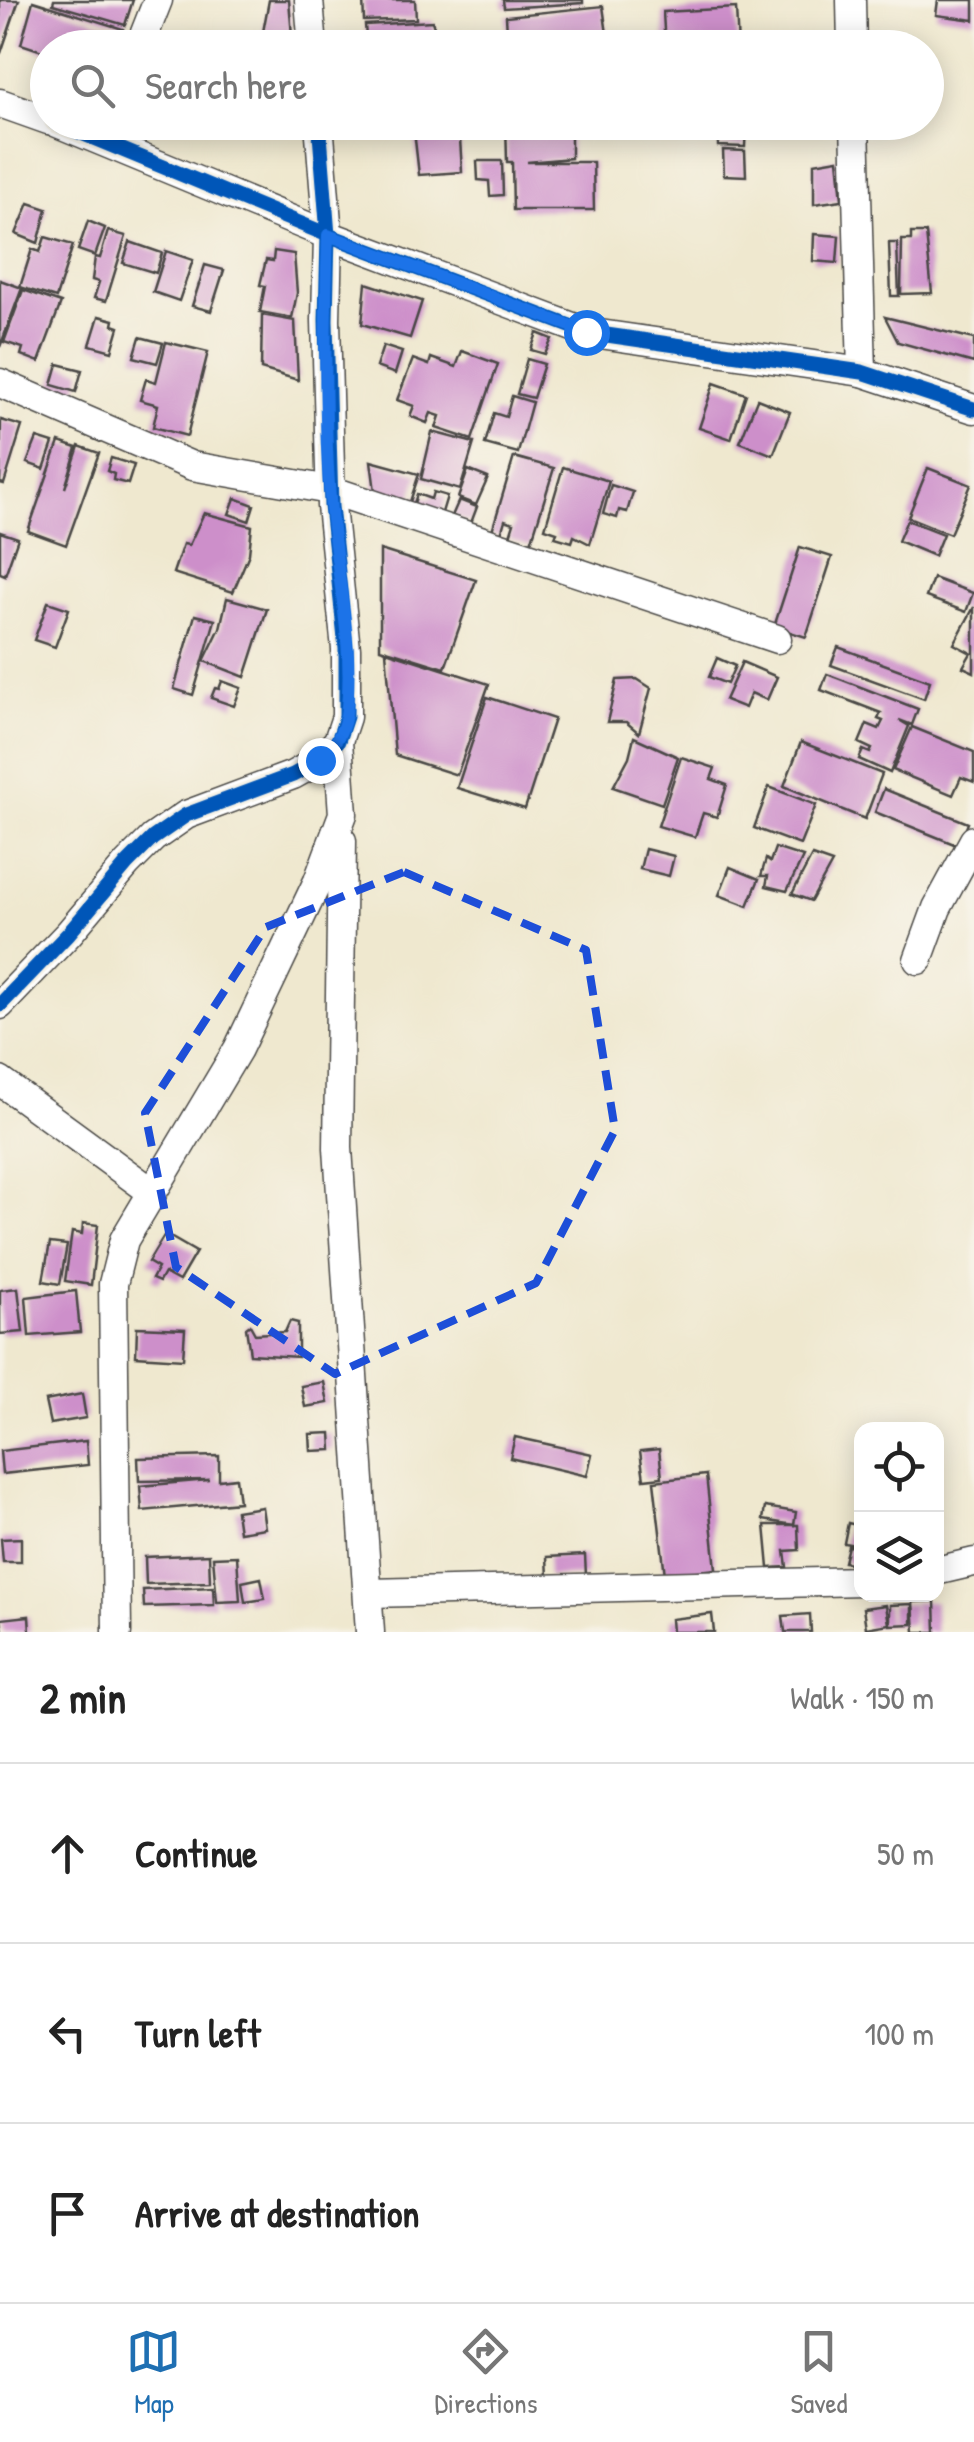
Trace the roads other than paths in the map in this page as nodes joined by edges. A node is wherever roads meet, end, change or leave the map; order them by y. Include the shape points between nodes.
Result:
1 (158, 0) edge
2 (309, 0) edge
3 (851, 0) edge
4 (146, 30) edge
5 (312, 30) edge
6 (852, 30) edge
7 (0, 103) edge
8 (30, 114) edge
9 (126, 140) edge
10 (320, 140) edge
11 (855, 140) edge
12 (328, 235) junction
13 (862, 372) junction
14 (0, 382) edge
15 (974, 409) edge
16 (330, 490) junction
17 (777, 639) dead end
18 (338, 740) junction
19 (342, 814) junction
20 (974, 840) edge
21 (918, 960) dead end
22 (0, 1004) edge
23 (0, 1082) edge
24 (152, 1192) junction
25 (974, 1562) edge
26 (944, 1569) edge
27 (854, 1581) edge
28 (370, 1593) junction
29 (117, 1632) edge
30 (370, 1632) edge

1 - 4 street
2 - 5 street
3 - 6 street
7 - 8 street
9 - 12 street
10 - 12 street
11 - 13 street
12 - 13 street via 586,332
12 - 16 street
13 - 15 street
14 - 16 street via 192,466
16 - 17 street
16 - 18 street via 346,649 346,716
18 - 19 street
18 - 22 street via 293,775 186,816 153,838
19 - 24 street via 318,881 238,1049
19 - 28 street via 338,1148
20 - 21 street
23 - 24 street
24 - 29 street via 124,1240 113,1284
25 - 26 street
27 - 28 street
28 - 30 street

